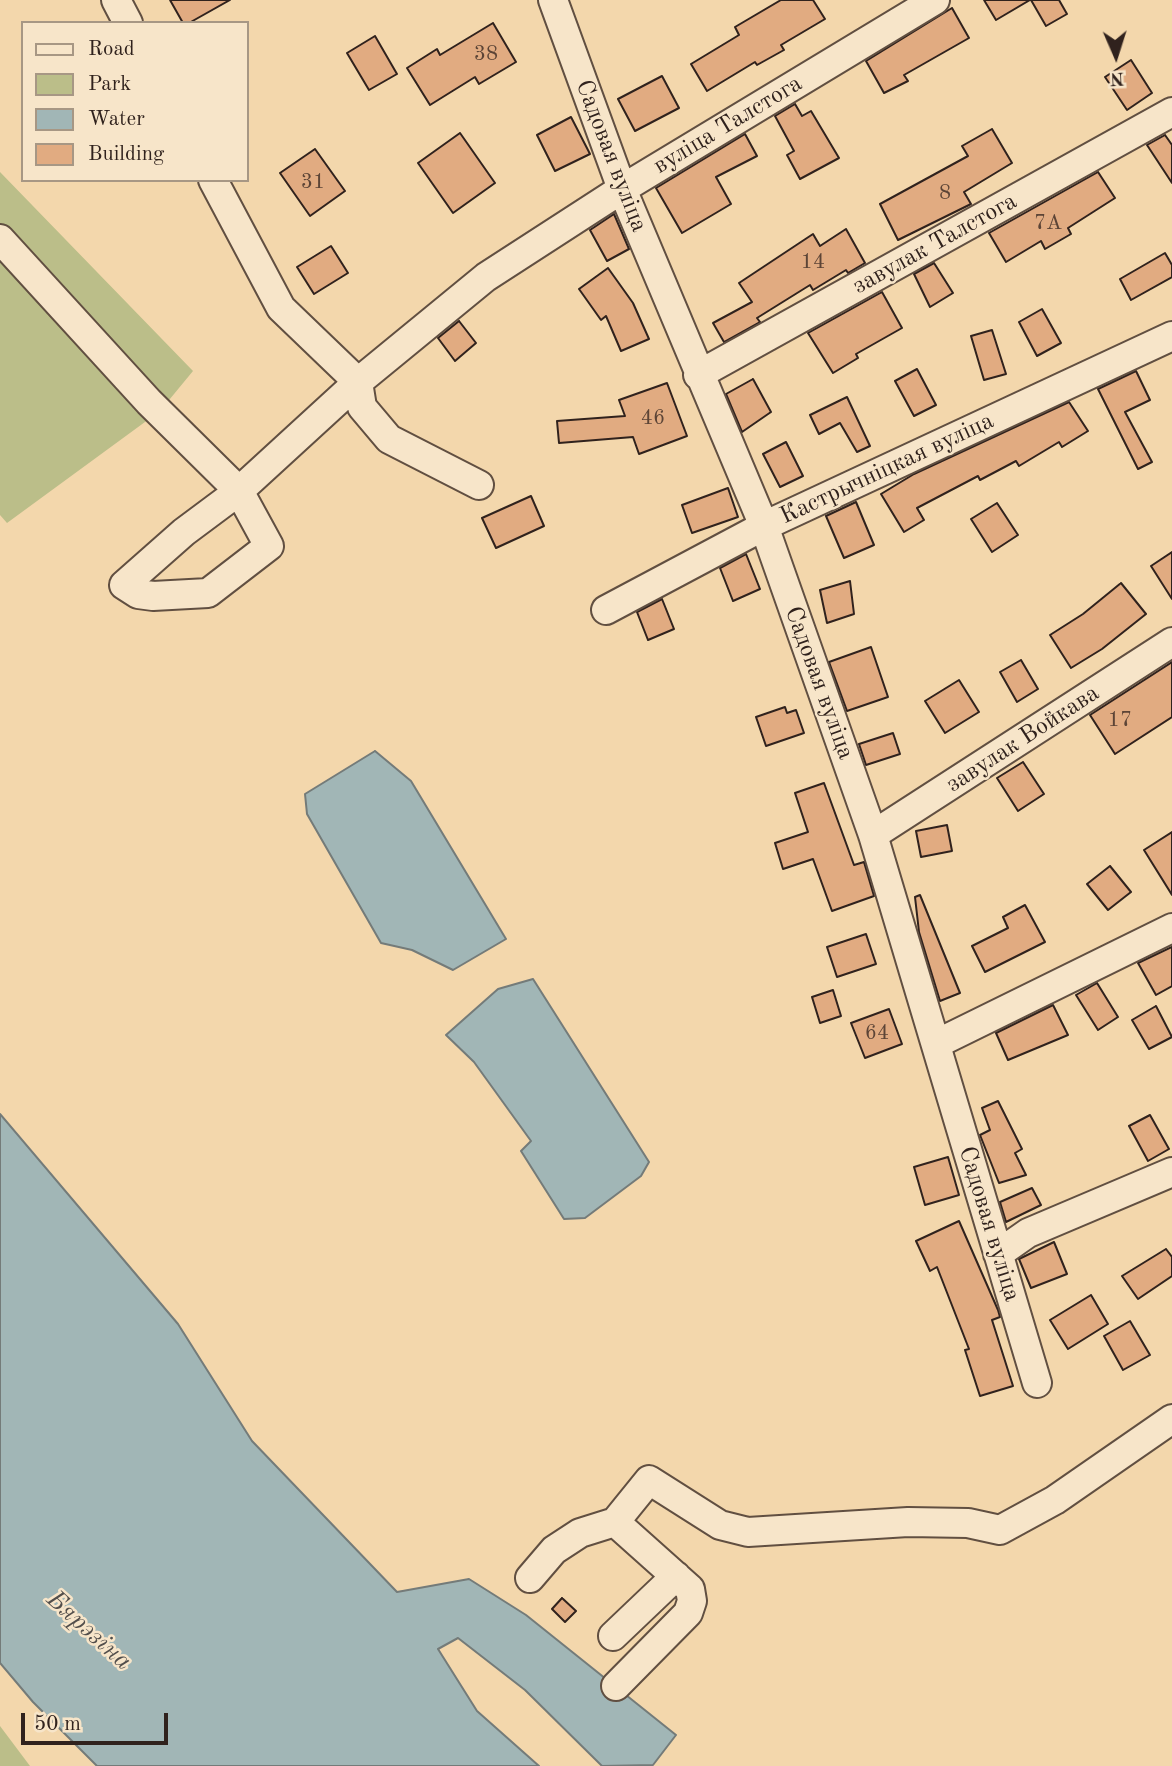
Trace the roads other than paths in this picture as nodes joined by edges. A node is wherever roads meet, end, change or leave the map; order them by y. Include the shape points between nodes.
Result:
1 (116, 0) edge
2 (553, 0) edge
3 (935, 0) edge
4 (127, 21) edge
5 (1172, 113) edge
6 (214, 182) edge
7 (622, 189) junction
8 (0, 239) edge
9 (1172, 336) edge
10 (698, 375) junction
11 (358, 382) junction
12 (479, 485) dead end
13 (239, 491) junction
14 (764, 526) junction
15 (606, 610) dead end
16 (1172, 642) edge
17 (873, 835) junction
18 (1172, 928) edge
19 (936, 1044) junction
20 (1172, 1172) edge
21 (998, 1254) junction
22 (1037, 1383) dead end
23 (1172, 1419) edge
24 (615, 1521) junction
25 (676, 1576) junction
26 (530, 1578) dead end
27 (613, 1636) dead end
28 (616, 1686) dead end

1 - 4 street
2 - 7 street, Садовая вуліца
3 - 7 street, вуліца Талстога
5 - 10 street, завулак Талстога
6 - 11 street via 281,307
7 - 10 street, Садовая вуліца
7 - 11 street, вуліца Талстога via 486,277
8 - 13 street via 149,402
9 - 14 street, Кастрычніцкая вуліца
10 - 14 street, Садовая вуліца
11 - 12 street via 362,407 389,439
11 - 13 street, вуліца Талстога
13 - 13 street, вуліца Талстога via 184,532 124,585 153,596 208,593 269,546
14 - 15 street, Кастрычніцкая вуліца
14 - 17 street, Садовая вуліца
16 - 17 street, завулак Войкава
17 - 19 street, Садовая вуліца
18 - 19 street
19 - 21 street, Садовая вуліца
20 - 21 street via 1028,1233
21 - 22 street, Садовая вуліца
23 - 24 street via 1055,1500 1000,1530 968,1523 908,1522 748,1532 720,1525 649,1480
24 - 25 street
24 - 26 street via 580,1533 554,1550
25 - 27 street
25 - 28 street via 690,1589 688,1614

